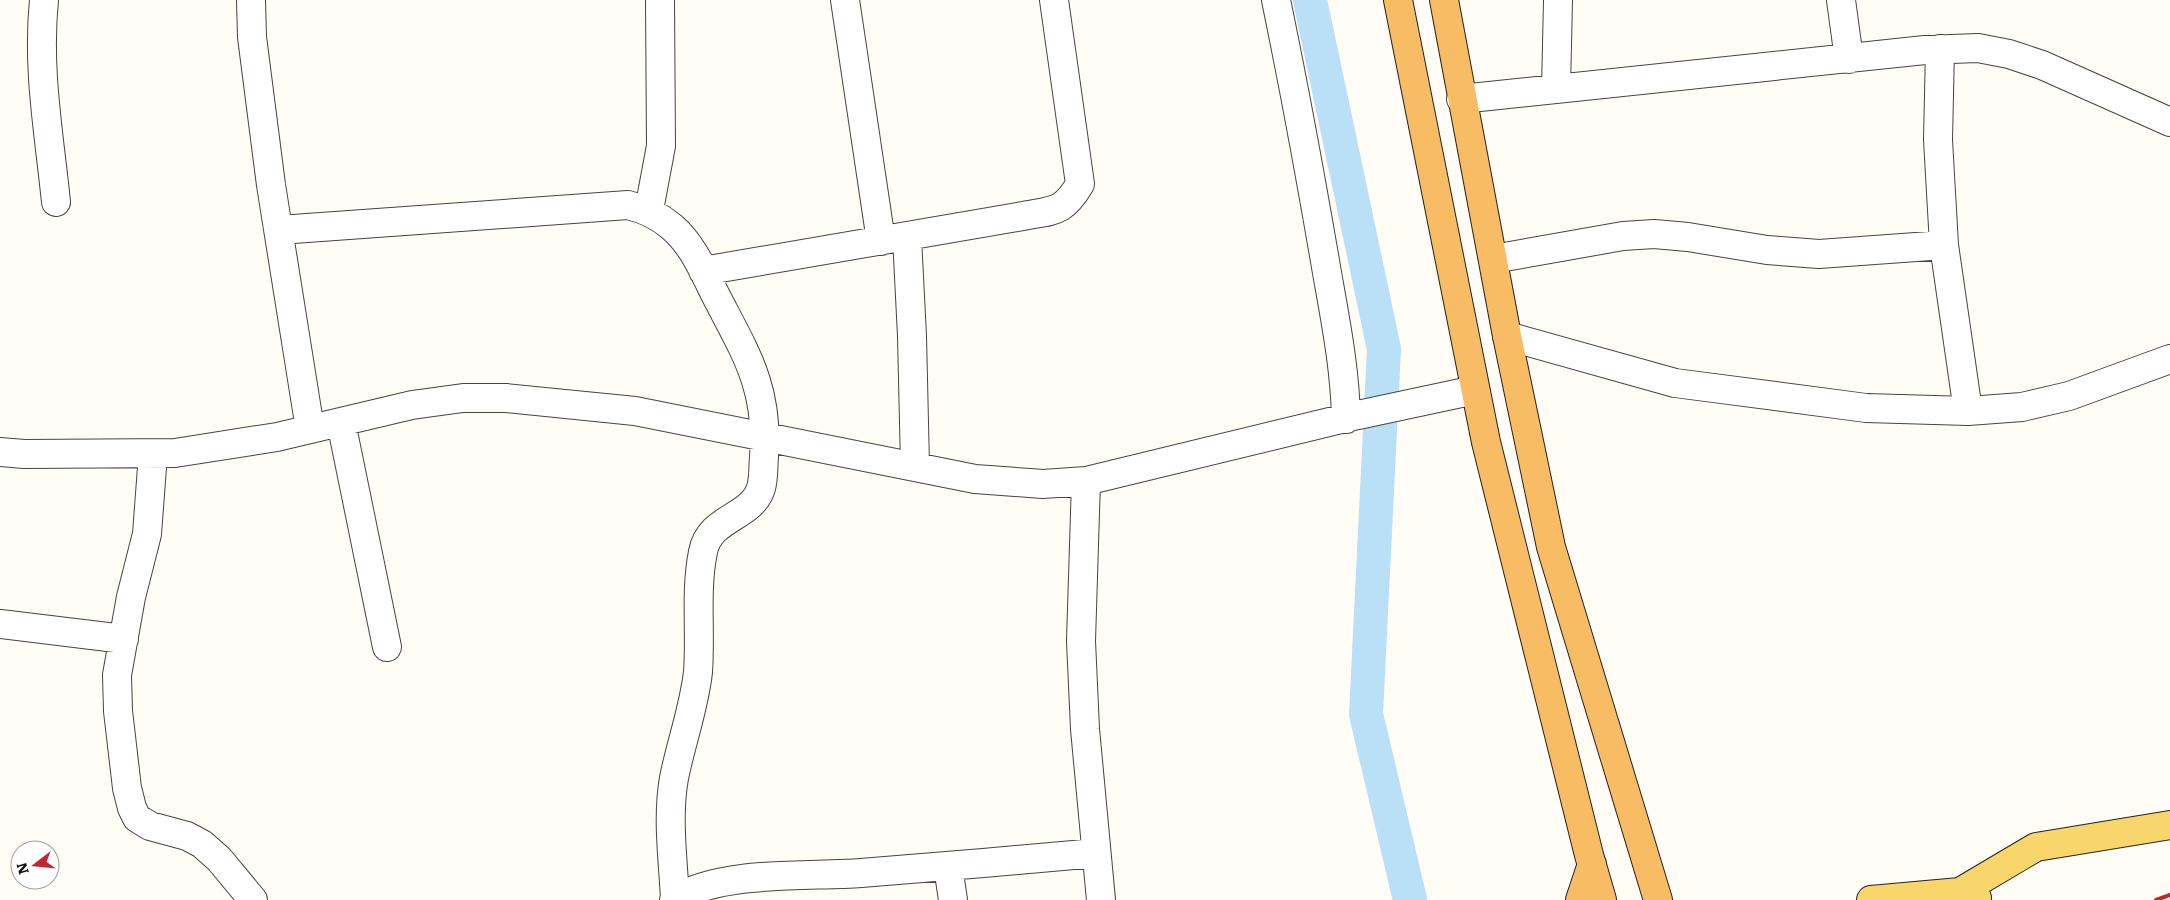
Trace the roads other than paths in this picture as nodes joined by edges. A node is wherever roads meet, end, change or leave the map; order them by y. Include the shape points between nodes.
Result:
1 (44, 0) edge
2 (251, 0) edge
3 (660, 0) edge
4 (845, 0) edge
5 (1054, 0) edge
6 (1276, 0) edge
7 (1398, 0) edge
8 (1444, 0) edge
9 (1558, 0) edge
10 (1841, 0) edge
11 (1940, 50) junction
12 (1849, 59) junction
13 (1556, 89) junction
14 (1461, 99) junction
15 (2170, 122) edge
16 (56, 202) dead end
17 (649, 210) junction
18 (279, 230) junction
19 (894, 239) junction
20 (1944, 245) junction
21 (1493, 259) junction
22 (703, 271) junction
23 (1506, 336) junction
24 (2170, 359) edge
25 (1475, 390) junction
26 (1968, 411) junction
27 (1352, 417) junction
28 (341, 422) junction
29 (310, 429) junction
30 (765, 437) junction
31 (0, 452) edge
32 (153, 454) junction
33 (915, 466) junction
34 (1086, 481) junction
35 (0, 624) edge
36 (124, 639) junction
37 (387, 646) dead end
38 (2170, 825) edge
39 (1096, 853) junction
40 (1592, 864) junction
41 (948, 866) junction
42 (1972, 896) edge
43 (675, 899) edge
44 (253, 900) edge
45 (953, 900) edge
46 (1101, 900) edge
47 (1580, 900) edge
48 (1602, 900) edge
49 (1658, 900) edge
50 (1871, 900) edge

1 - 16 street via 40,33 41,71
2 - 18 street via 252,37
3 - 17 street via 661,146
4 - 19 street
5 - 19 street via 1080,184 1070,201 1056,209
6 - 27 street
7 - 25 highway
8 - 14 highway
9 - 13 street
10 - 12 street
11 - 12 street
11 - 15 street via 1978,48 2009,54 2042,65
11 - 20 street via 1938,140
12 - 13 street
13 - 14 street
14 - 21 highway
17 - 18 street via 628,205 600,206
17 - 22 street via 673,228
18 - 29 street
19 - 22 street
19 - 33 street via 912,336
20 - 21 street via 1819,254 1654,234 1623,236
20 - 26 street
21 - 23 highway
22 - 30 street via 753,368 763,401
23 - 26 street via 1675,383 1866,408
23 - 49 highway via 1552,547
24 - 26 street via 2069,396 2022,407
25 - 27 street
25 - 40 highway
27 - 34 street
28 - 29 street
28 - 30 street via 412,405 464,398 506,398 635,411
28 - 37 street
29 - 32 street via 218,447
30 - 33 street
30 - 43 street via 761,487 756,499 725,520 711,533 703,548 698,583 698,673 674,780 671,822
31 - 32 street
32 - 36 street via 147,534
33 - 34 street via 975,479 1043,484
34 - 39 street via 1081,641
35 - 36 street
36 - 44 street via 117,675 118,711 132,808 137,818 150,826 187,836 202,844
38 - 42 main road via 2036,847
39 - 41 street
39 - 46 street
40 - 47 highway
40 - 48 highway
41 - 43 street via 739,880 702,886
41 - 45 street
42 - 50 main road

